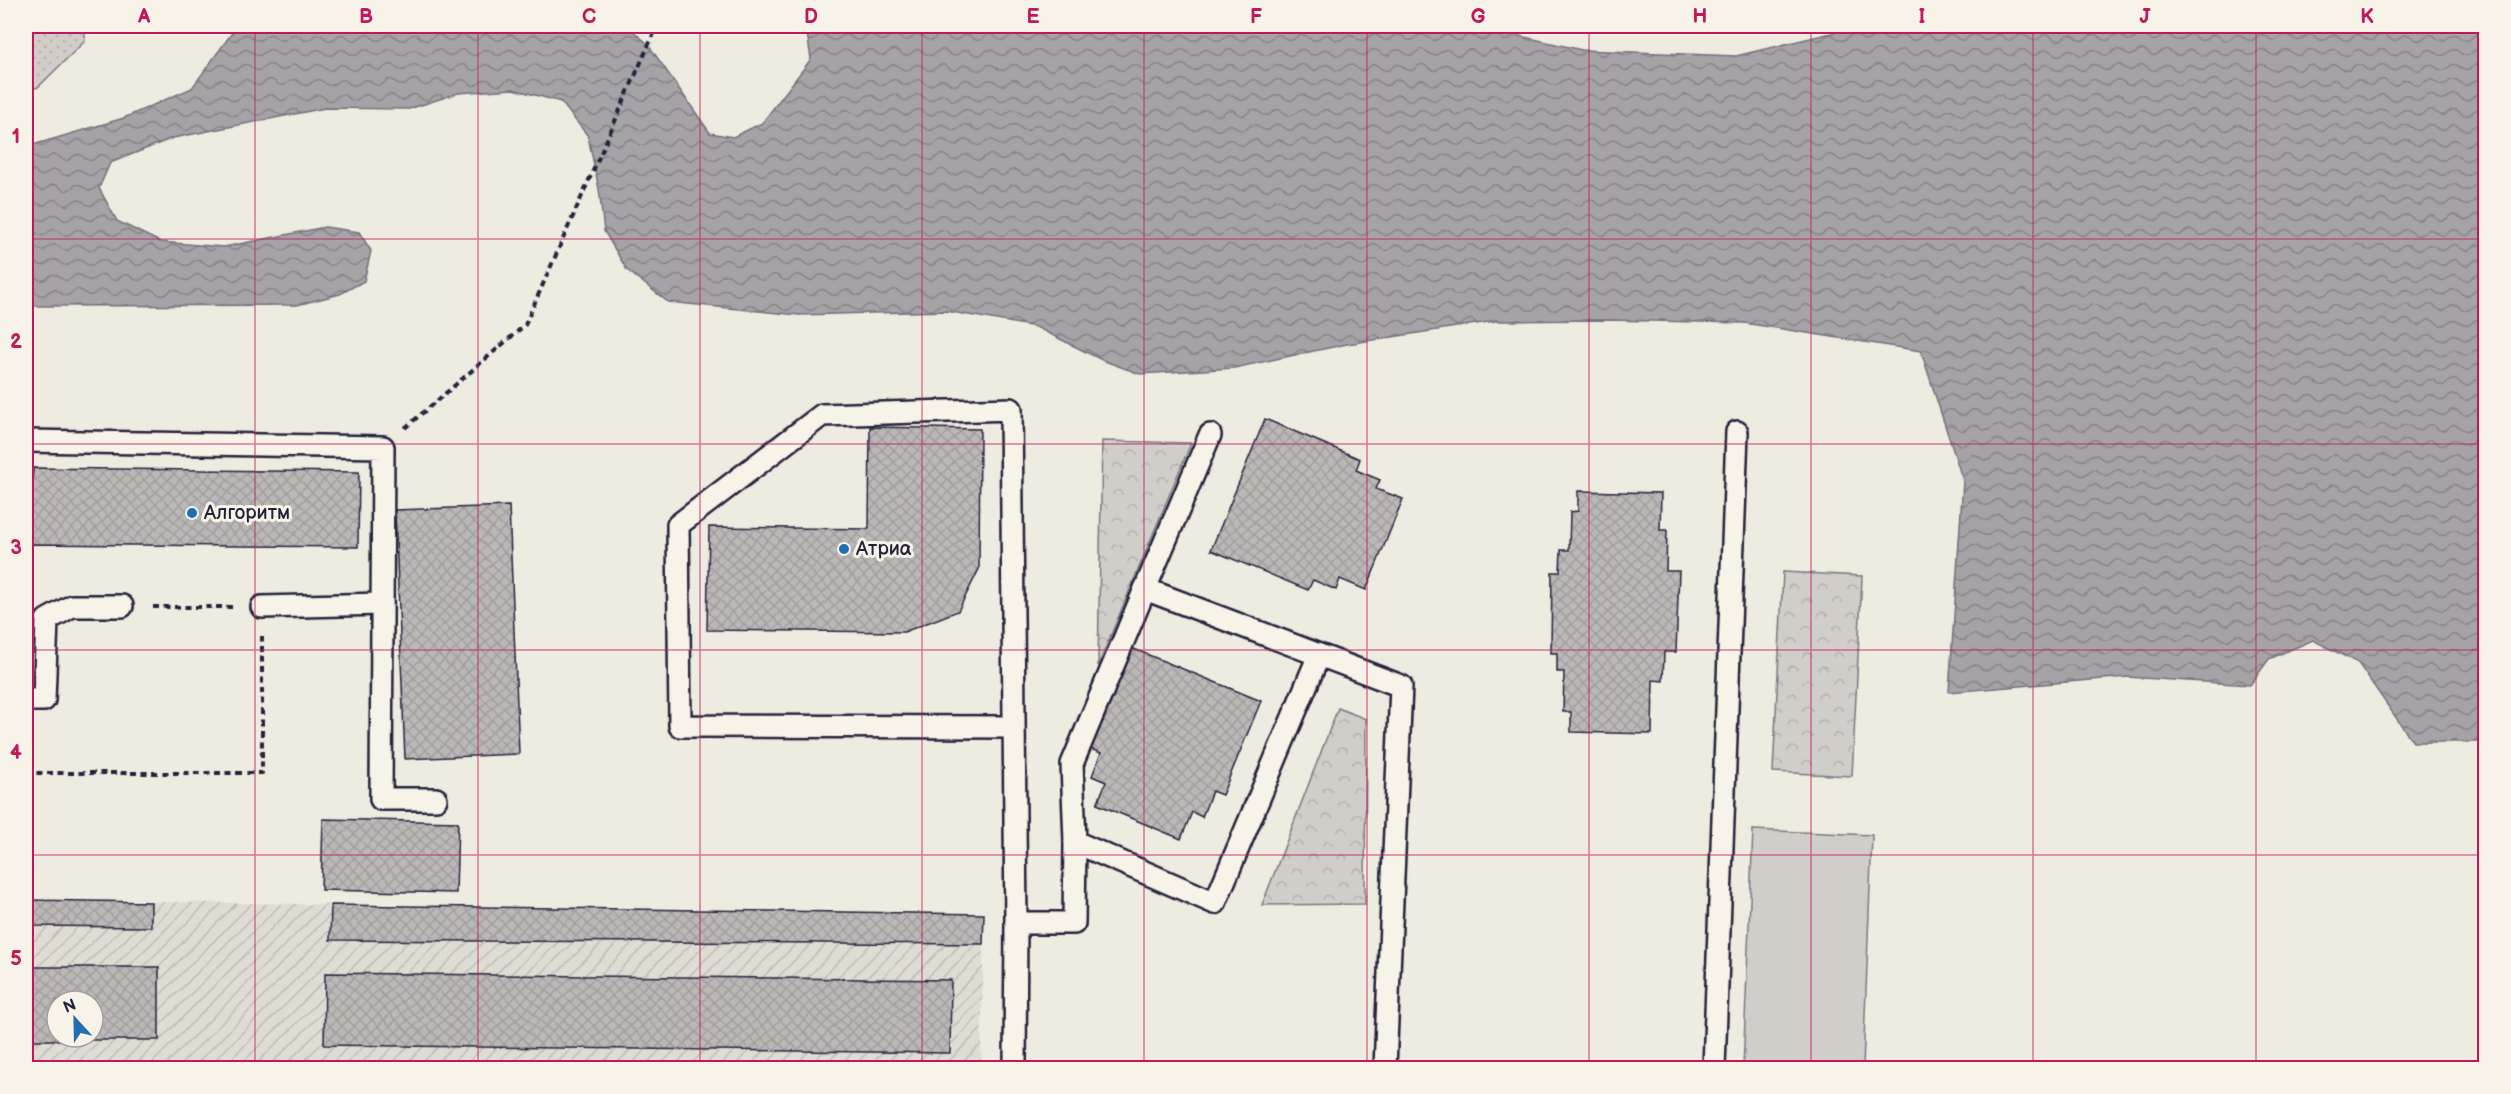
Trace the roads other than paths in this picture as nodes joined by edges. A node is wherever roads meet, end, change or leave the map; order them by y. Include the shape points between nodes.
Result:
1 (1737, 432) dead end
2 (1210, 435) dead end
3 (26, 441) edge
4 (1145, 589) junction
5 (382, 604) junction
6 (122, 606) road end
7 (262, 607) road end
8 (1319, 655) junction
9 (26, 700) edge
10 (1014, 727) junction
11 (436, 799) dead end
12 (1075, 842) junction
13 (1016, 923) junction
14 (1015, 1068) edge
15 (1385, 1068) edge
16 (1714, 1068) edge

1 - 16 lane
2 - 4 lane
3 - 5 lane via 383,447
4 - 8 lane
4 - 12 lane via 1072,764
5 - 7 lane
5 - 11 lane via 381,799
6 - 9 lane via 72,606 47,620 44,700
8 - 12 lane via 1215,903
8 - 15 lane via 1401,686
10 - 10 lane via 1011,409 822,415 678,525 680,726
10 - 13 lane
12 - 13 lane via 1074,923
13 - 14 lane

